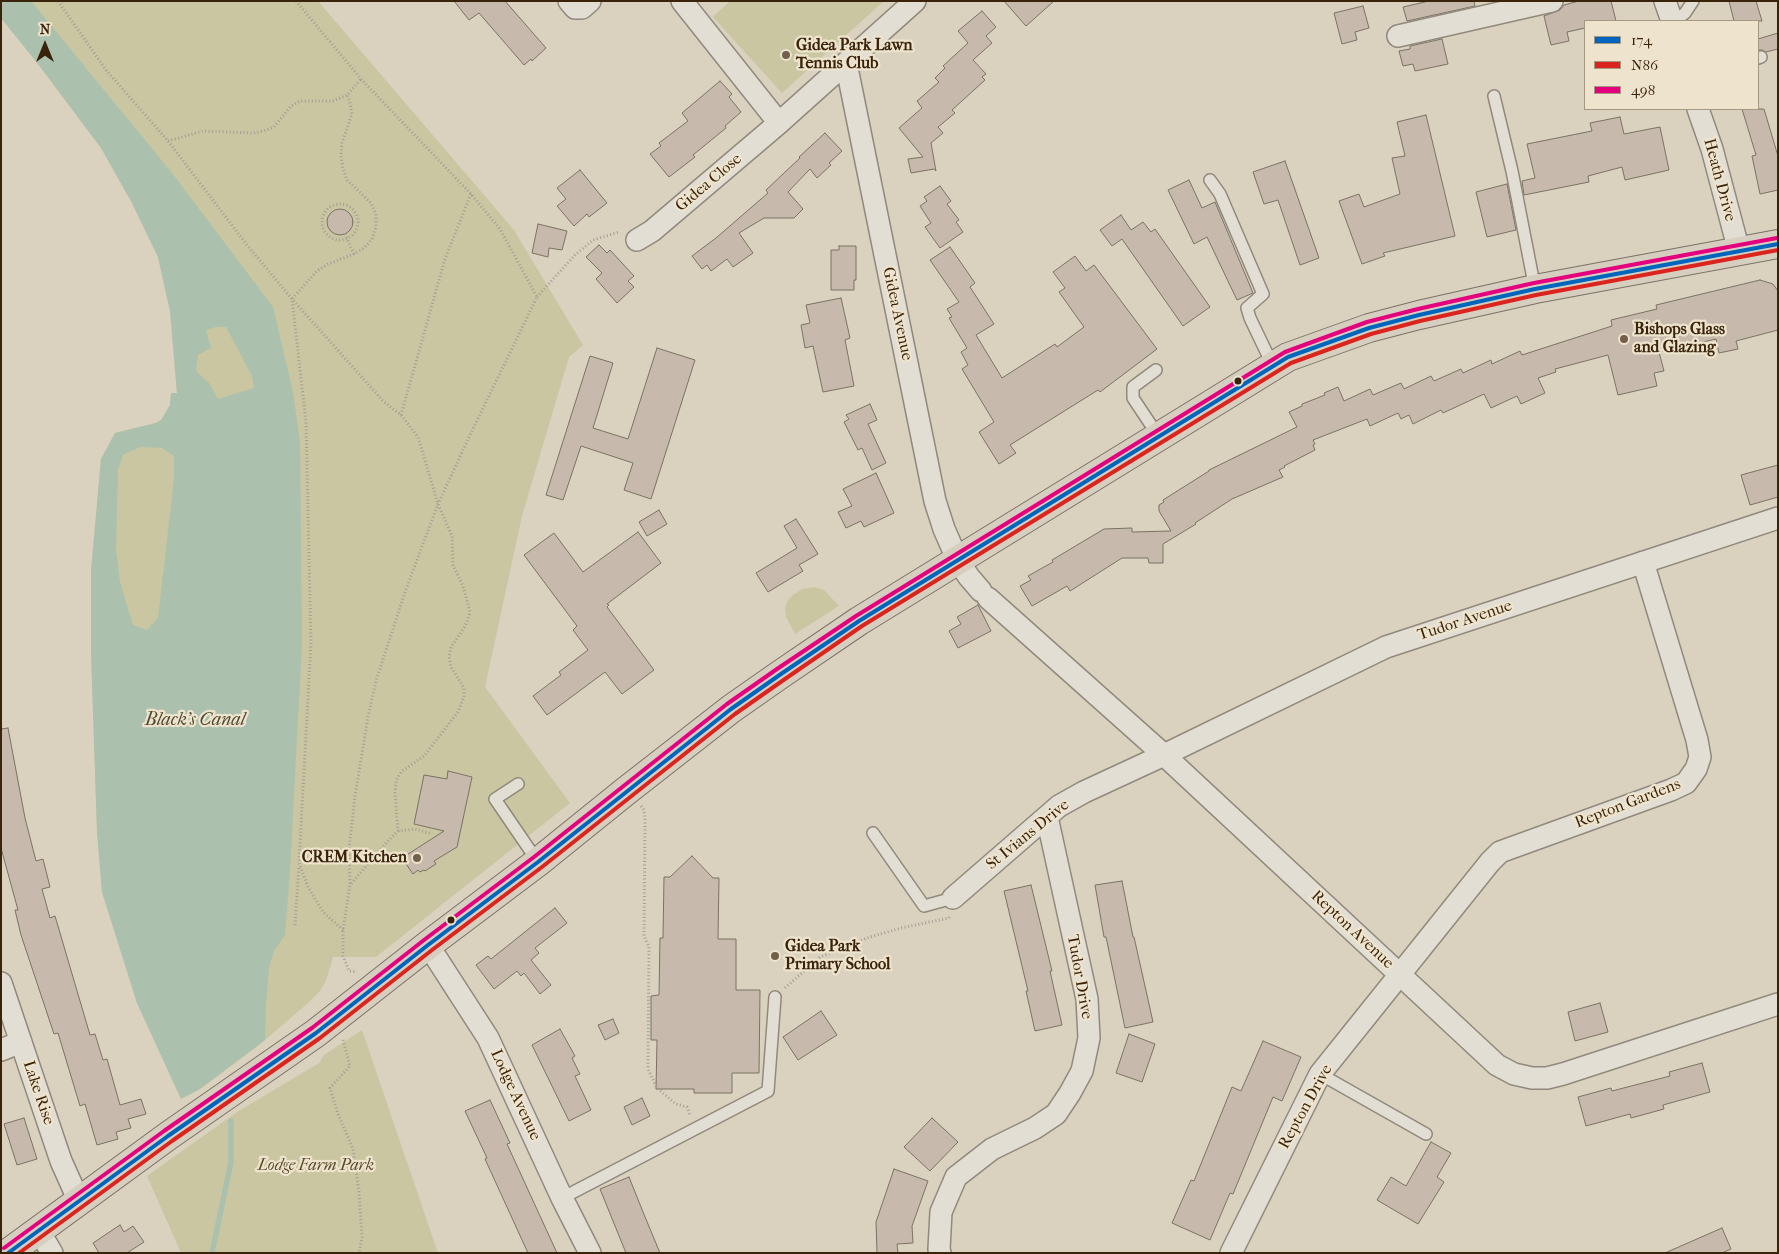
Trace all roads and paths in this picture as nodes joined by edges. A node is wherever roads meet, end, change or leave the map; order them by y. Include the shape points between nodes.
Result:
1 (58, 1) edge
2 (296, 1) edge
3 (915, 1) edge
4 (1552, 1) edge
5 (1665, 1) edge
6 (1693, 1) edge
7 (683, 2) edge
8 (1673, 20) edge
9 (1674, 20) edge
10 (1398, 36) dead end
11 (846, 63) junction
12 (362, 79) junction
13 (347, 95) junction
14 (1494, 96) dead end
15 (1698, 110) edge
16 (779, 123) junction
17 (168, 141) junction
18 (1210, 180) dead end
19 (471, 194) junction
20 (345, 234) dead end
21 (347, 238) junction
22 (637, 240) joint
23 (1778, 244) edge
24 (1738, 251) junction
25 (354, 254) junction
26 (1535, 289) junction
27 (537, 297) junction
28 (292, 299) junction
29 (1273, 366) junction
30 (1156, 370) dead end
31 (401, 415) junction
32 (1158, 437) junction
33 (438, 504) junction
34 (1778, 518) edge
35 (958, 561) junction
36 (1644, 562) junction
37 (1164, 756) junction
38 (518, 784) dead end
39 (644, 810) dead end
40 (1046, 817) junction
41 (398, 831) junction
42 (873, 832) dead end
43 (432, 834) dead end
44 (538, 862) junction
45 (299, 863) junction
46 (350, 885) junction
47 (951, 908) junction
48 (295, 925) dead end
49 (343, 930) junction
50 (428, 945) junction
51 (362, 969) dead end
52 (1400, 974) junction
53 (1, 983) edge
54 (775, 997) joint
55 (1778, 1004) edge
56 (341, 1033) dead end
57 (21, 1042) junction
58 (1, 1050) edge
59 (1320, 1074) junction
60 (694, 1130) junction
61 (1426, 1134) dead end
62 (562, 1198) junction
63 (83, 1200) junction
64 (46, 1242) edge
65 (8, 1253) edge
66 (359, 1253) edge
67 (590, 1253) edge
68 (940, 1253) edge
69 (1231, 1253) edge

1 - 17 path via 106,70
2 - 12 path
3 - 11 street, Gidea Close
4 - 10 street
5 - 8 street
6 - 9 lane via 1685,13
7 - 16 street
11 - 16 street, Gidea Close
11 - 35 street, Gidea Avenue via 936,501
12 - 13 path
12 - 19 path
13 - 17 path via 333,101 300,101 291,106 274,127 264,131 203,131
13 - 25 path via 352,114 342,143 343,169 347,180 371,203 376,214 372,239
14 - 26 lane
15 - 24 street, Heath Drive via 1712,149
16 - 22 street, Gidea Close via 652,231
17 - 28 path
18 - 29 lane via 1220,194 1263,294 1248,308
19 - 27 path via 500,229
19 - 31 path via 445,259
20 - 21 path
21 - 21 path via 334,239 325,232 322,220 331,206 344,205 355,212 358,225
21 - 25 path
22 - 27 path via 623,231 593,240
23 - 24 main road
24 - 26 main road
25 - 28 path via 316,271
26 - 29 main road via 1369,328 1288,357
27 - 33 path
28 - 31 path via 384,402
28 - 45 path via 306,422 311,642
29 - 32 main road
30 - 32 lane via 1133,388 1133,398
31 - 33 path via 418,437
32 - 35 main road
33 - 41 path via 452,536 453,565 470,612 449,657 451,667 464,688 464,697 458,712 430,749 401,772 396,781
33 - 46 path via 376,681 354,796 349,849
34 - 36 street, Tudor Avenue
35 - 37 street, Repton Avenue via 984,595
35 - 44 main road via 859,621 732,709
36 - 37 street, Tudor Avenue via 1386,648
36 - 52 street, Repton Gardens via 1697,740 1700,757 1696,769 1686,783 1671,790 1500,852
37 - 40 street, St Ivians Drive via 1084,792
37 - 52 street, Repton Avenue
38 - 44 lane via 495,800
39 - 60 path via 644,936 649,947 648,1069 657,1088 676,1104 687,1107
40 - 47 street, St Ivians Drive
40 - 68 street, Tudor Drive via 1087,999 1089,1038 1082,1071 1056,1114 992,1149 956,1177 942,1212
41 - 43 path via 415,829
41 - 46 path
42 - 47 lane via 924,906
44 - 50 main road
45 - 48 path
45 - 49 path via 322,912
46 - 49 path
47 - 54 path via 820,957
49 - 51 path via 343,956 349,971
50 - 62 street, Lodge Avenue via 488,1038
50 - 63 main road via 316,1033 168,1136
52 - 55 street, Repton Avenue via 1496,1065 1532,1078 1563,1074
52 - 59 street, Repton Drive
53 - 57 street, Lake Rise
54 - 60 lane via 768,1091
56 - 66 path via 350,1066 330,1088 353,1149 362,1237
57 - 58 street
57 - 63 street, Lake Rise via 62,1161 74,1190
59 - 61 lane
59 - 69 street, Repton Drive
60 - 62 lane
62 - 67 street, Lodge Avenue
63 - 64 main road
64 - 65 main road

